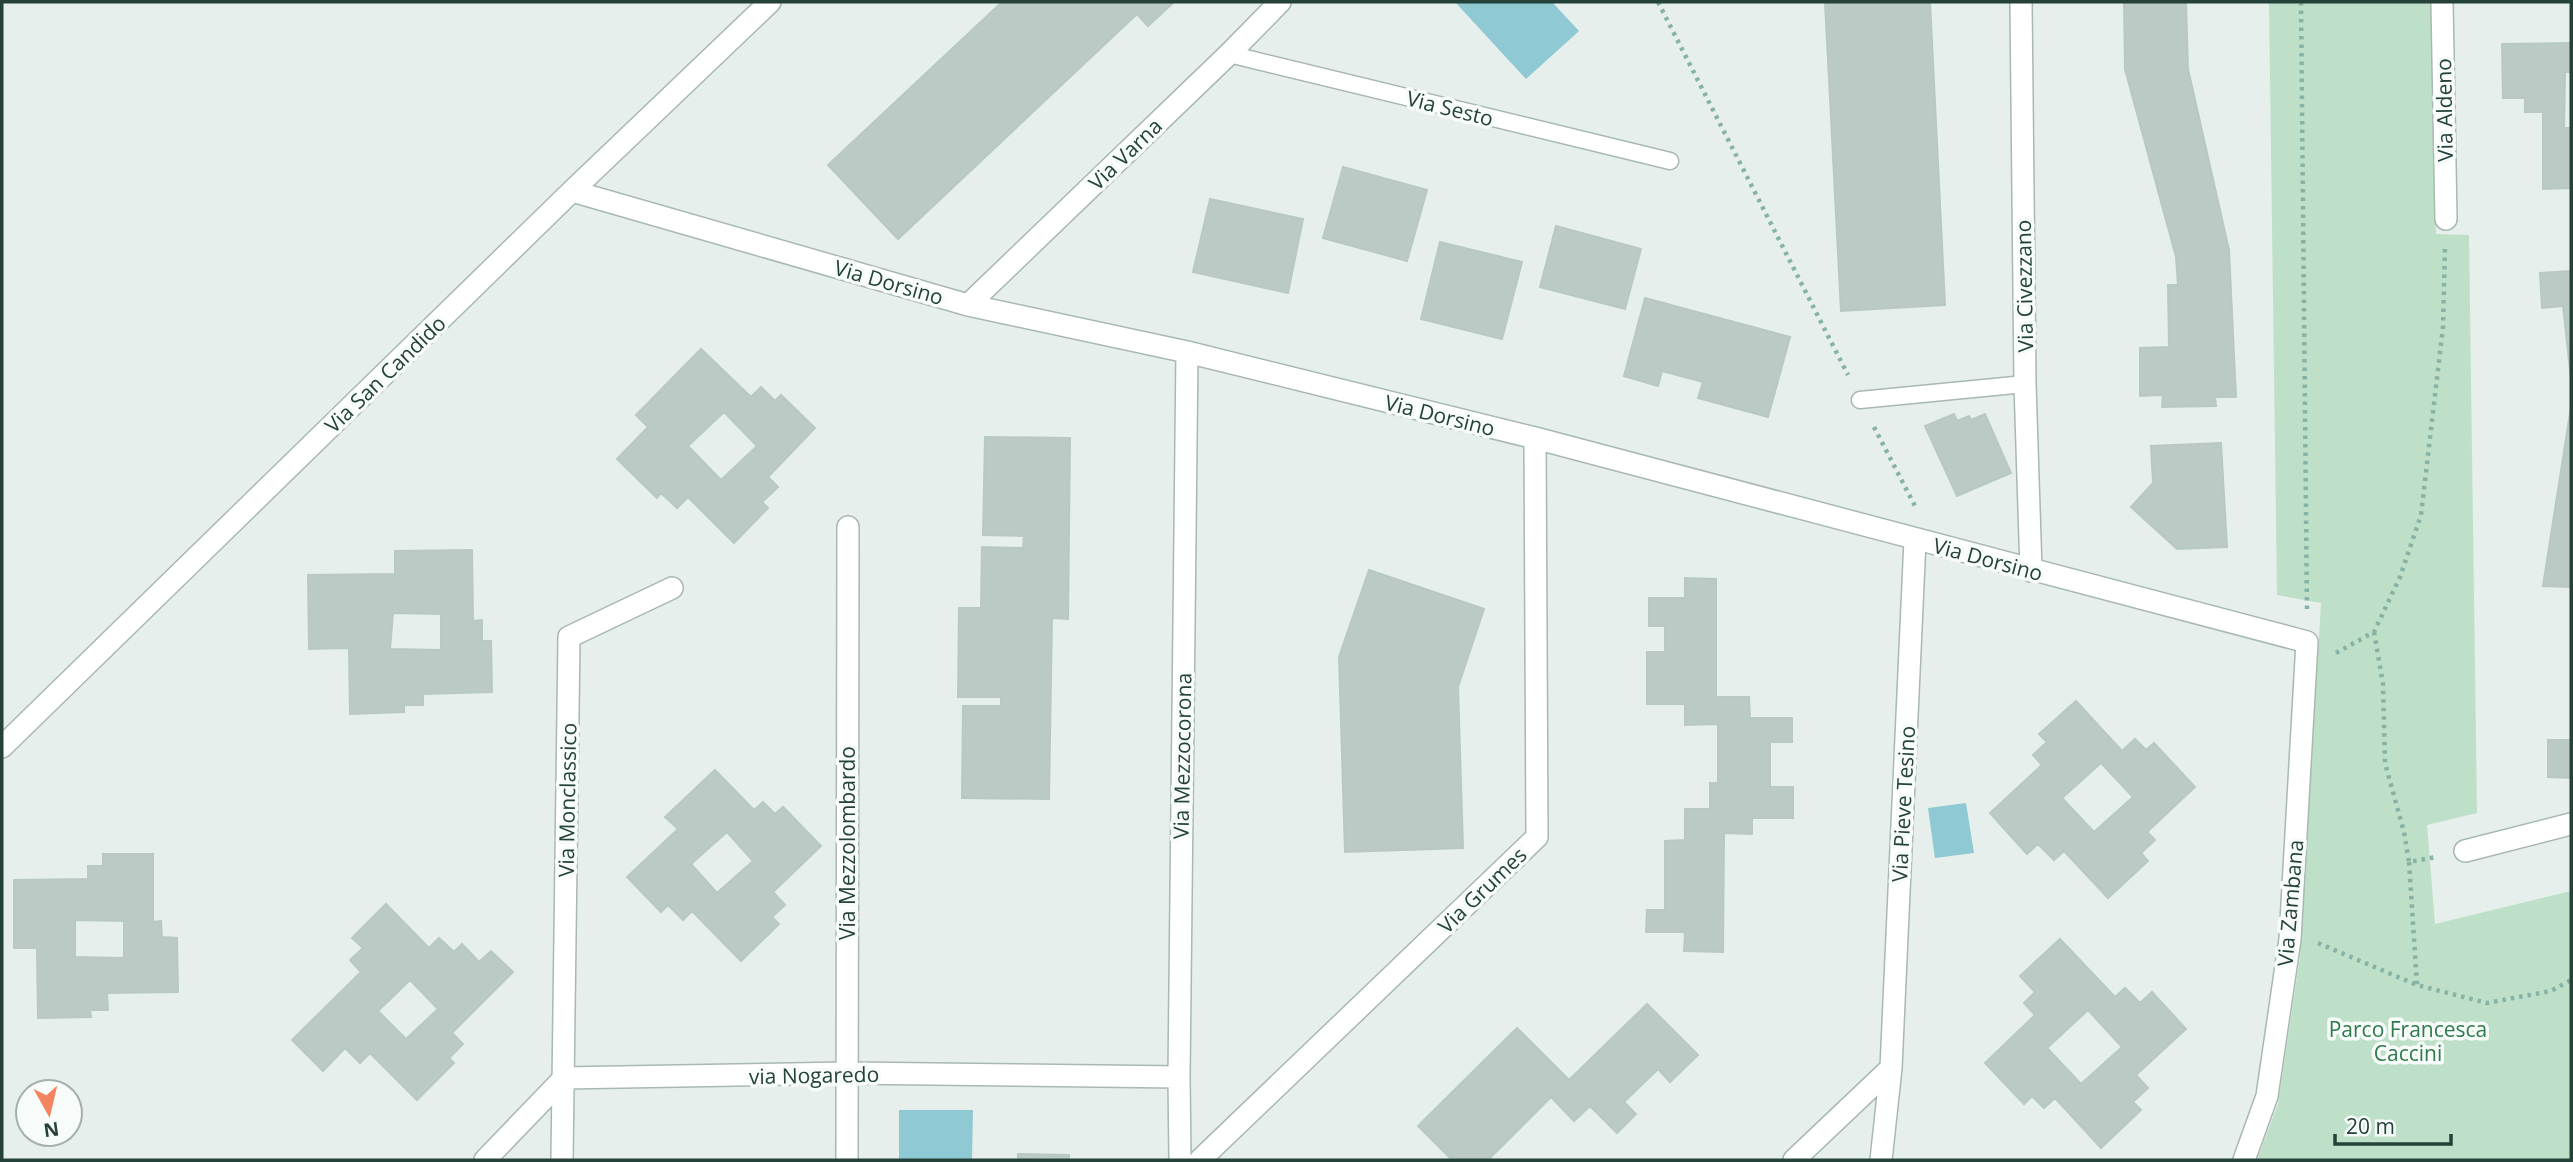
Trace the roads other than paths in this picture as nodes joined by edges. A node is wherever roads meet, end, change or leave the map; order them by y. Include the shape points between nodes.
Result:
1 (770, 2) edge
2 (1280, 2) edge
3 (2021, 2) edge
4 (2442, 2) edge
5 (1229, 54) junction
6 (1670, 161) dead end
7 (572, 191) junction
8 (2446, 219) road end
9 (968, 305) junction
10 (1187, 352) junction
11 (2025, 384) junction
12 (1860, 400) road end
13 (1535, 438) junction
14 (848, 527) dead end
15 (1915, 540) junction
16 (2031, 571) junction
17 (672, 588) dead end
18 (2307, 642) joint
19 (2, 747) edge
20 (2571, 824) edge
21 (2465, 851) road end
22 (1891, 1068) junction
23 (847, 1073) junction
24 (1179, 1077) junction
25 (564, 1078) junction
26 (485, 1160) edge
27 (562, 1160) edge
28 (847, 1160) edge
29 (1180, 1160) edge
30 (1200, 1160) edge
31 (1794, 1160) edge
32 (1881, 1160) edge
33 (2245, 1160) edge

1 - 7 street, Via San Candido
2 - 5 street, Via Varna
3 - 11 street, Via Civezzano
4 - 8 street, Via Aldeno
5 - 6 lane, Via Sesto
5 - 9 street, Via Varna
7 - 9 street, Via Dorsino
7 - 19 street, Via San Candido
9 - 10 street, Via Dorsino
10 - 13 street, Via Dorsino
10 - 24 street, Via Mezzocorona
11 - 12 lane
11 - 16 street, Via Civezzano
13 - 15 street, Via Dorsino
13 - 30 street, Via Grumes via 1536,837
14 - 23 street, Via Mezzolombardo
15 - 16 street, Via Dorsino
15 - 22 street, Via Pieve Tesino
16 - 18 street, Via Dorsino
17 - 25 street, Via Monclassico via 569,637
18 - 33 street, Via Zambana via 2290,939 2267,1096
20 - 21 street
22 - 31 street
22 - 32 street, Via Pieve Tesino
23 - 24 street, via Nogaredo
23 - 25 street, via Nogaredo
23 - 28 street, Via Mezzolombardo
24 - 29 street, Via Mezzocorona
25 - 26 street
25 - 27 street

